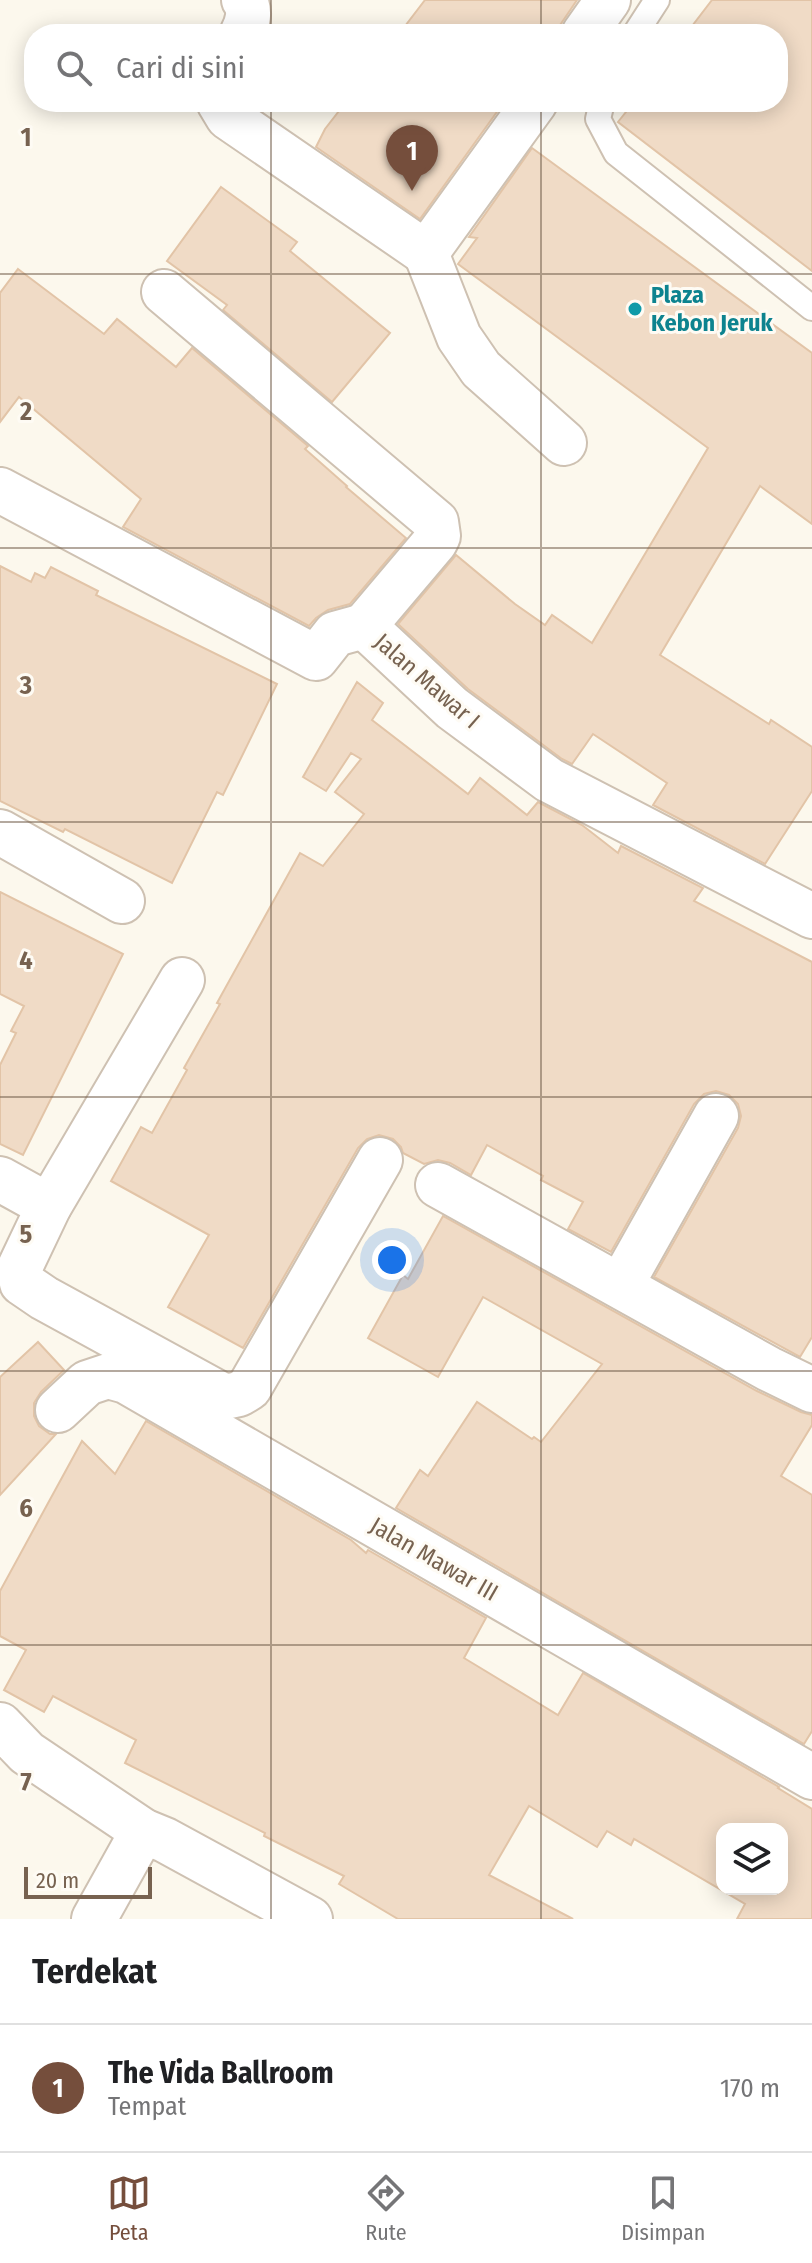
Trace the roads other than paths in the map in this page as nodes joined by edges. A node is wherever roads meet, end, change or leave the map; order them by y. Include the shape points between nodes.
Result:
1 (244, 0) edge
2 (608, 0) edge
3 (657, 0) edge
4 (247, 24) edge
5 (591, 24) edge
6 (641, 24) edge
7 (225, 112) edge
8 (528, 112) edge
9 (600, 112) edge
10 (426, 253) junction
11 (164, 292) dead end
12 (812, 308) edge
13 (564, 443) dead end
14 (0, 490) edge
15 (364, 626) junction
16 (0, 832) edge
17 (122, 901) dead end
18 (812, 916) edge
19 (182, 980) dead end
20 (716, 1116) dead end
21 (380, 1160) dead end
22 (0, 1179) edge
23 (438, 1185) dead end
24 (49, 1206) junction
25 (621, 1285) junction
26 (812, 1390) edge
27 (58, 1410) dead end
28 (0, 1725) edge
29 (812, 1777) edge
30 (143, 1831) junction
31 (94, 1919) edge
32 (310, 1919) edge

1 - 4 street
2 - 5 street
3 - 6 lane
7 - 10 street
8 - 10 street
9 - 12 lane via 598,119 616,153
10 - 13 street via 459,337 481,369
11 - 15 street via 436,522 435,542
14 - 15 street, Jalan Mawar I via 316,658 335,634
15 - 18 street, Jalan Mawar I via 452,708 549,780
16 - 17 street
19 - 24 street
20 - 25 street
21 - 24 street via 249,1388 225,1397 22,1283 19,1269
22 - 24 street
23 - 25 street
25 - 26 street
27 - 29 street, Jalan Mawar III via 87,1383 108,1376 126,1381
28 - 30 street via 27,1753
30 - 31 street
30 - 32 street

